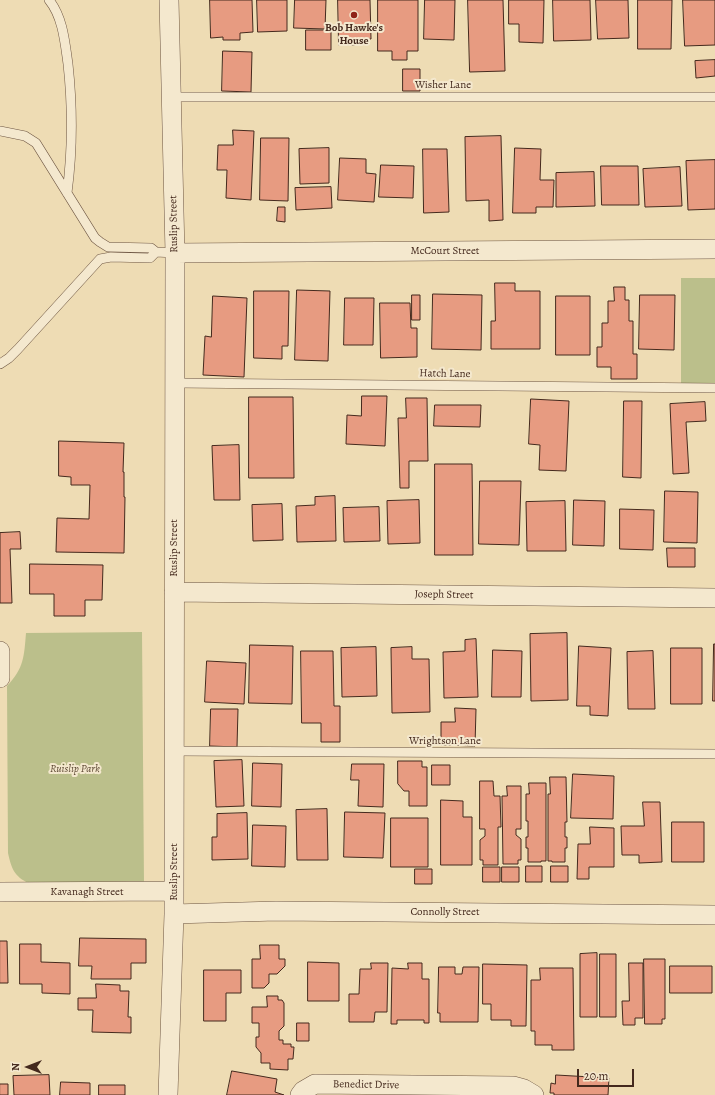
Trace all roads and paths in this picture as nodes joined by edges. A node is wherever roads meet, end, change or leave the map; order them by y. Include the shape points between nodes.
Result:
1 (49, 0) edge
2 (169, 0) edge
3 (172, 97) junction
4 (715, 97) edge
5 (0, 131) edge
6 (67, 193) junction
7 (715, 250) edge
8 (156, 252) junction
9 (175, 253) junction
10 (0, 364) edge
11 (175, 383) junction
12 (715, 388) edge
13 (174, 592) junction
14 (715, 598) edge
15 (0, 651) edge
16 (0, 678) edge
17 (174, 751) junction
18 (715, 754) edge
19 (0, 892) edge
20 (174, 892) junction
21 (174, 914) junction
22 (715, 914) edge
23 (308, 1090) edge
24 (437, 1090) edge
25 (168, 1095) edge
26 (534, 1095) edge

1 - 6 lane via 56,10 63,33 70,90 72,137
2 - 3 street, Ruslip Street
3 - 4 lane, Wisher Lane
3 - 9 street, Ruslip Street
5 - 6 lane via 25,136 36,143
6 - 8 lane via 100,242 108,247 151,248
7 - 9 street, McCourt Street
8 - 9 lane
8 - 10 lane via 150,258 100,259 18,349
9 - 11 street, Ruslip Street
11 - 12 lane, Hatch Lane
11 - 13 street, Ruslip Street
13 - 14 street, Joseph Street
13 - 17 street, Ruslip Street
15 - 16 street
17 - 18 lane, Wrightson Lane
17 - 20 street, Ruslip Street
19 - 20 street, Kavanagh Street
20 - 21 street, Ruslip Street
21 - 22 street, Connolly Street via 276,911
21 - 25 street, Ruslip Street
23 - 24 street, Benedict Drive
24 - 26 street, Benedict Drive via 513,1086

